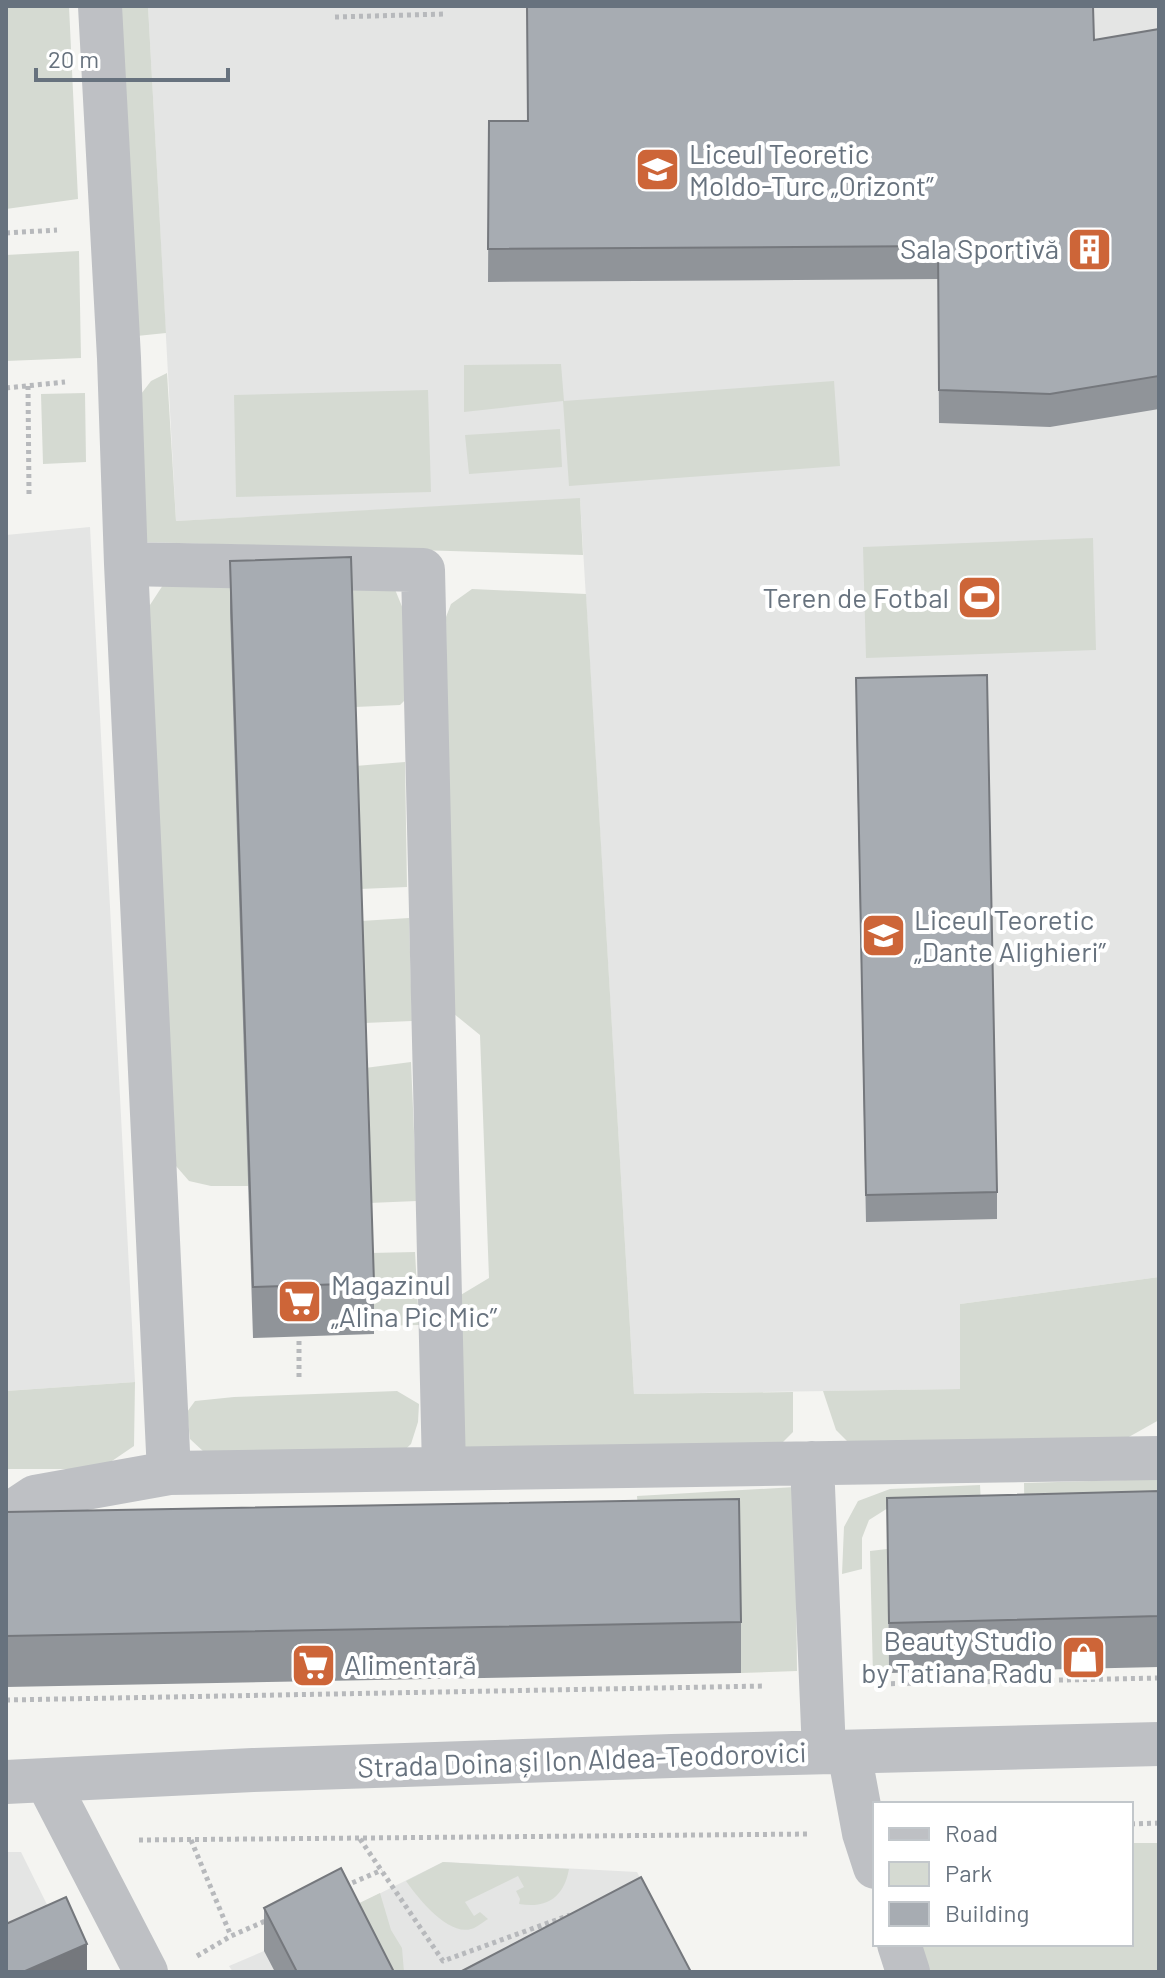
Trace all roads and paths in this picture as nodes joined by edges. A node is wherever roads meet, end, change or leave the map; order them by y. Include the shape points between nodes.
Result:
1 (100, 6) edge
2 (445, 14) dead end
3 (335, 17) dead end
4 (61, 229) dead end
5 (6, 233) edge
6 (68, 382) dead end
7 (28, 386) junction
8 (6, 388) edge
9 (29, 494) dead end
10 (126, 564) junction
11 (299, 1337) edge
12 (299, 1377) dead end
13 (1159, 1458) edge
14 (812, 1463) junction
15 (444, 1469) junction
16 (169, 1473) junction
17 (6, 1516) edge
18 (1159, 1678) edge
19 (316, 1681) edge
20 (821, 1685) junction
21 (316, 1693) junction
22 (6, 1700) edge
23 (1159, 1744) edge
24 (836, 1752) junction
25 (27, 1782) edge
26 (1159, 1823) edge
27 (1133, 1824) edge
28 (360, 1839) junction
29 (191, 1840) junction
30 (78, 1841) junction
31 (870, 1850) edge
32 (382, 1870) junction
33 (341, 1888) edge
34 (577, 1913) edge
35 (272, 1918) edge
36 (231, 1936) junction
37 (900, 1946) edge
38 (196, 1957) dead end
39 (146, 1972) edge
40 (908, 1972) edge

1 - 10 street
2 - 3 path
4 - 5 path
6 - 7 path
7 - 8 path
7 - 9 path
10 - 15 street via 423,570
10 - 16 street
11 - 12 path
13 - 14 street
14 - 15 street
14 - 20 street
15 - 16 street
16 - 17 street via 35,1497
18 - 20 path
19 - 21 path
20 - 21 path
20 - 24 street
21 - 22 path
23 - 24 street, Strada Doina și Ion Aldea-Teodorovici
24 - 25 street, Strada Doina și Ion Aldea-Teodorovici
24 - 31 street
25 - 30 street
26 - 27 path
28 - 29 path
28 - 31 path
28 - 32 path
29 - 30 path
29 - 36 path
30 - 39 street
32 - 33 path
32 - 34 path via 443,1961
35 - 36 path
36 - 38 path
37 - 40 street

